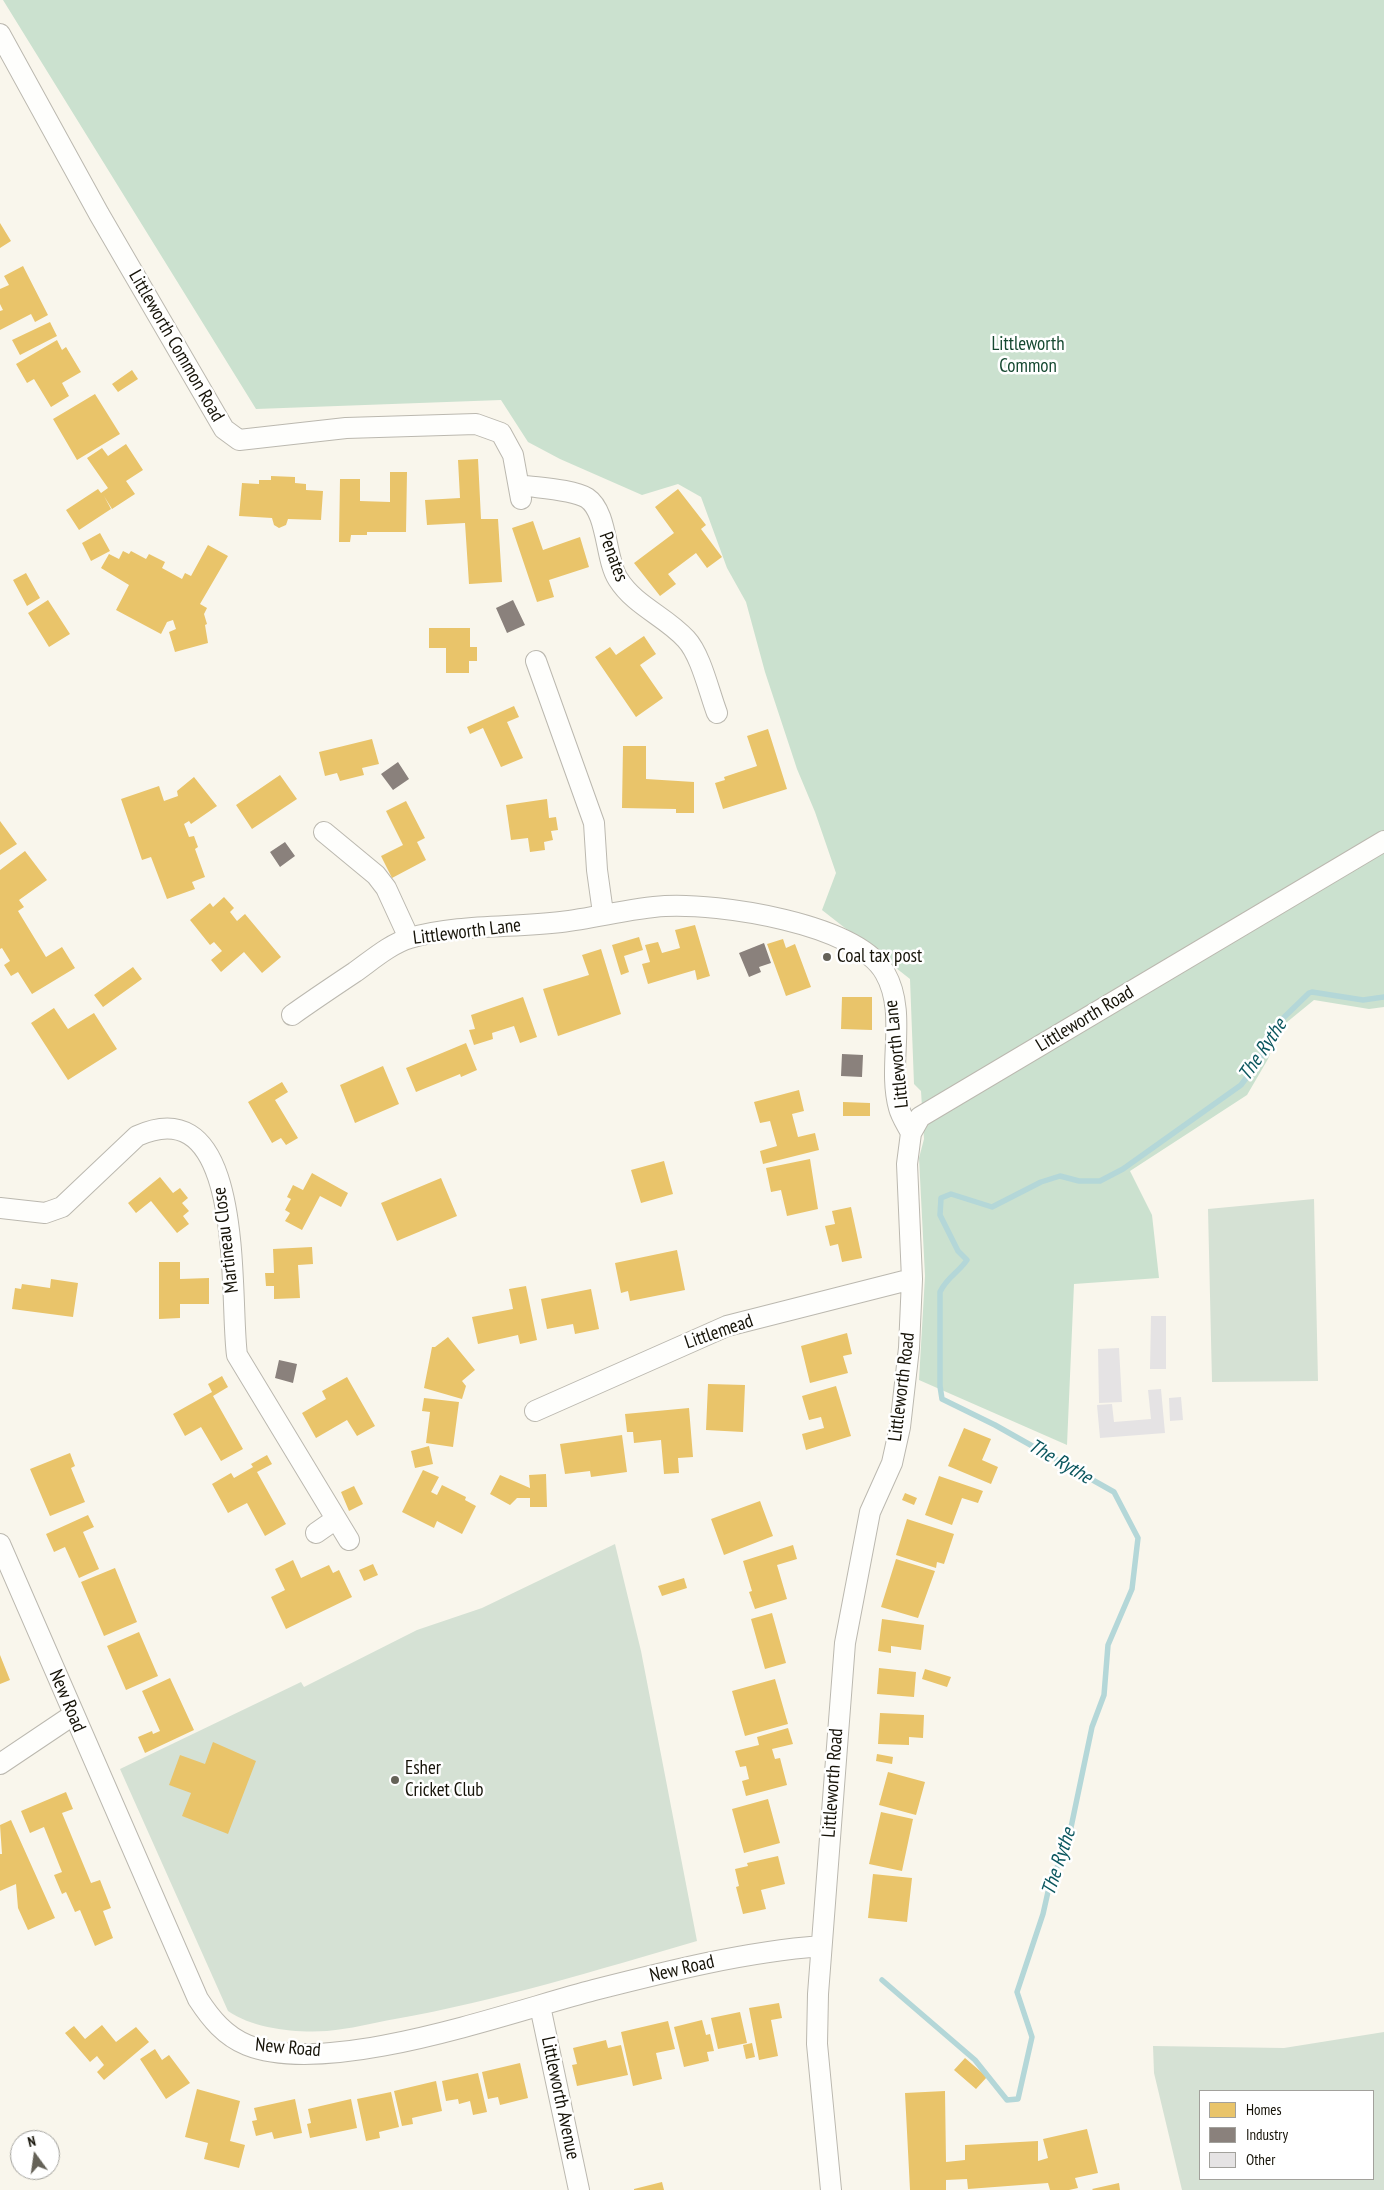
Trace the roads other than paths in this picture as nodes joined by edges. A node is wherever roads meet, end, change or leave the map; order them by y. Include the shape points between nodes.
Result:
1 (0, 34) edge
2 (521, 492) joint
3 (536, 661) dead end
4 (717, 713) dead end
5 (324, 829) dead end
6 (1384, 841) edge
7 (603, 913) junction
8 (408, 938) junction
9 (292, 1015) dead end
10 (911, 1133) junction
11 (0, 1208) edge
12 (912, 1279) junction
13 (535, 1411) dead end
14 (336, 1519) junction
15 (316, 1533) dead end
16 (349, 1540) dead end
17 (0, 1544) edge
18 (73, 1716) junction
19 (0, 1764) edge
20 (821, 1946) junction
21 (540, 2006) junction
22 (579, 2190) edge
23 (831, 2190) edge

1 - 2 street, Littleworth Common Road via 99,214 230,436 239,440 309,431 476,424 501,433 513,454
2 - 4 street, Penates via 576,494 588,498 597,508 616,577 629,595 687,640
3 - 7 street via 594,823 596,870
5 - 8 street via 376,874 386,888
6 - 10 street, Littleworth Road via 920,1117
7 - 8 street, Littleworth Lane via 563,922 461,929
7 - 10 street, Littleworth Lane via 666,906 735,910 803,924 852,943 868,953 885,973 895,1004 899,1107
8 - 9 street, Littleworth Lane
10 - 12 street, Littleworth Road via 907,1164
11 - 14 street, Martineau Close via 44,1213 62,1207 137,1136 148,1131 164,1127 185,1132 197,1140 210,1156 222,1187 230,1240 236,1355
12 - 13 street, Littlemead via 727,1326
12 - 20 street, Littleworth Road via 909,1348 900,1426 892,1463 870,1512 845,1644
14 - 15 street
14 - 16 street, Martineau Close
17 - 18 street, New Road
18 - 19 street
18 - 21 street, New Road via 198,1999 210,2018 228,2035 248,2045 270,2050 317,2053 412,2039
20 - 21 street, New Road via 719,1960
20 - 23 street, Littleworth Road via 817,2044
21 - 22 street, Littleworth Avenue

